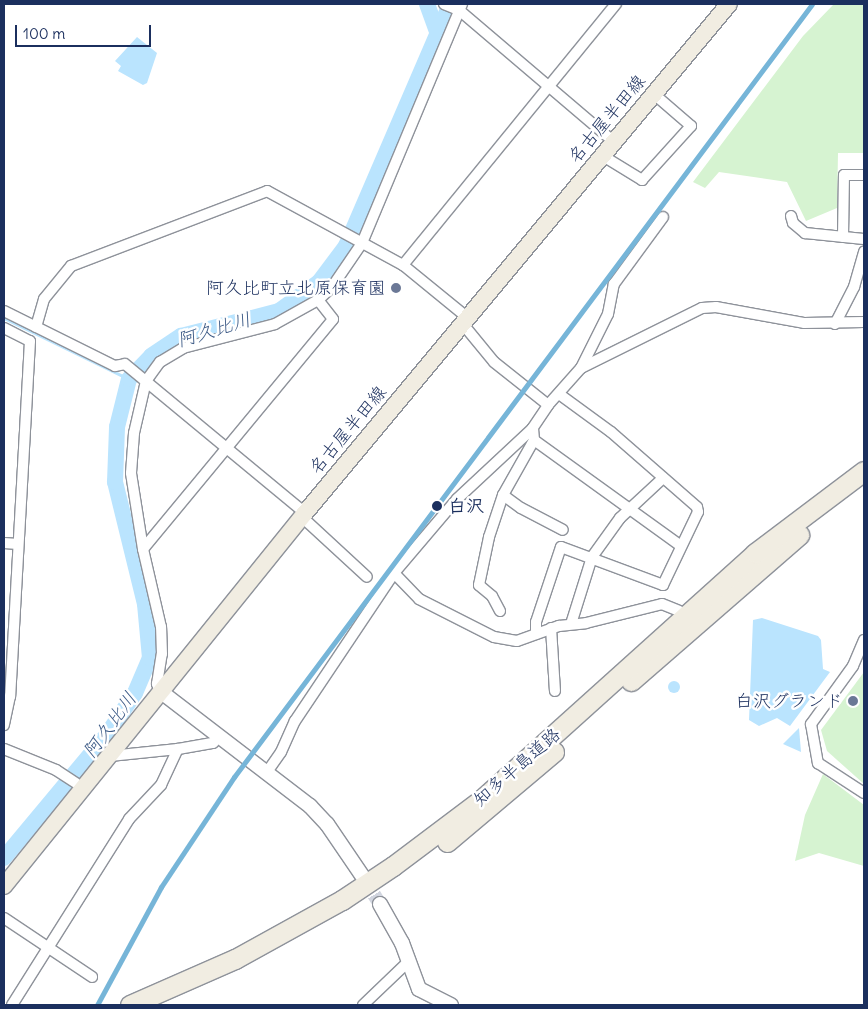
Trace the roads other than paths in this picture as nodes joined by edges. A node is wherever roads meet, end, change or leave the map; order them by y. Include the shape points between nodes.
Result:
1 (444, 4) edge
2 (616, 4) edge
3 (729, 4) edge
4 (461, 7) edge
5 (551, 84) junction
6 (654, 94) junction
7 (614, 142) junction
8 (603, 156) junction
9 (864, 175) edge
10 (791, 216) dead end
11 (663, 217) dead end
12 (844, 237) junction
13 (864, 239) edge
14 (362, 243) junction
15 (864, 250) edge
16 (403, 265) junction
17 (318, 300) junction
18 (5, 314) edge
19 (465, 321) junction
20 (864, 322) edge
21 (835, 324) junction
22 (36, 327) junction
23 (4, 328) edge
24 (581, 368) junction
25 (146, 381) junction
26 (558, 394) junction
27 (548, 405) junction
28 (533, 428) junction
29 (534, 440) junction
30 (226, 448) junction
31 (864, 471) edge
32 (663, 478) junction
33 (864, 486) edge
34 (503, 495) junction
35 (629, 510) junction
36 (303, 515) junction
37 (563, 530) dead end
38 (4, 543) edge
39 (18, 544) junction
40 (681, 546) junction
41 (143, 549) junction
42 (592, 557) junction
43 (394, 573) junction
44 (367, 577) dead end
45 (500, 611) dead end
46 (679, 611) dead end
47 (571, 624) junction
48 (551, 628) junction
49 (536, 634) junction
50 (864, 640) edge
51 (160, 691) junction
52 (555, 691) dead end
53 (4, 725) edge
54 (219, 736) junction
55 (4, 749) edge
56 (178, 749) junction
57 (110, 756) junction
58 (267, 772) junction
59 (76, 783) junction
60 (864, 793) edge
61 (362, 877) tunnel mouth
62 (4, 886) edge
63 (380, 904) tunnel mouth
64 (4, 918) edge
65 (48, 948) junction
66 (408, 962) junction
67 (92, 977) dead end
68 (446, 1004) edge
69 (12, 1005) edge
70 (130, 1005) edge
71 (163, 1005) edge
72 (363, 1005) edge

1 - 4 street
2 - 5 street
3 - 6 main road, 名古屋半田線
4 - 5 street
4 - 14 street
5 - 7 street
5 - 16 street
6 - 7 main road, 名古屋半田線
6 - 8 street via 691,126 642,180
7 - 8 main road, 名古屋半田線
8 - 19 main road, 名古屋半田線
9 - 12 street via 844,175
10 - 12 street via 793,224 804,233
11 - 24 street via 614,284 608,314
12 - 13 street
14 - 16 street
14 - 17 street via 332,287
14 - 22 street via 267,191 257,193 72,266 44,299
15 - 21 street via 854,287
16 - 19 street
17 - 25 street via 268,326 182,348 160,362
17 - 30 street via 333,319
18 - 22 street
19 - 27 street via 494,362
19 - 36 main road, 名古屋半田線
20 - 21 street
21 - 24 street via 804,323 716,307 702,308
22 - 25 street via 115,366 128,366
23 - 39 street via 30,341
24 - 26 street
25 - 30 street
25 - 41 street via 134,433 131,472
26 - 27 street
26 - 32 street via 611,432
27 - 28 street
28 - 29 street
28 - 43 street via 457,498
29 - 34 street
29 - 35 street
30 - 36 street
30 - 41 street
31 - 70 highway, 知多半島道路 via 755,553 481,800 393,866 342,900 236,959
32 - 35 street
32 - 40 street via 697,507
33 - 71 highway, 知多半島道路 via 764,563 489,810 449,841 349,911 241,971
34 - 37 street via 520,508
34 - 45 street via 479,585 492,596
35 - 40 street
35 - 42 street
36 - 44 street
36 - 51 main road, 名古屋半田線
38 - 39 street
39 - 53 street via 10,696
40 - 42 street via 663,584
41 - 51 street via 161,627 162,654 156,684
42 - 47 street
42 - 49 street via 561,547 536,622
43 - 49 street via 419,599 494,637 517,641
43 - 58 street via 295,721 281,752
46 - 47 street via 662,604
47 - 48 street
48 - 49 street
48 - 52 street
50 - 60 street via 853,666 811,724 811,737 818,763
51 - 54 street
51 - 57 main road, 名古屋半田線
54 - 56 street via 213,742
54 - 58 street
55 - 59 street
56 - 57 street
56 - 65 street via 161,785 129,819
57 - 59 main road, 名古屋半田線
58 - 61 street via 320,815
59 - 62 main road, 名古屋半田線
63 - 66 street via 402,943
64 - 65 street
65 - 67 street
65 - 69 street
66 - 68 street via 418,989
66 - 72 street

